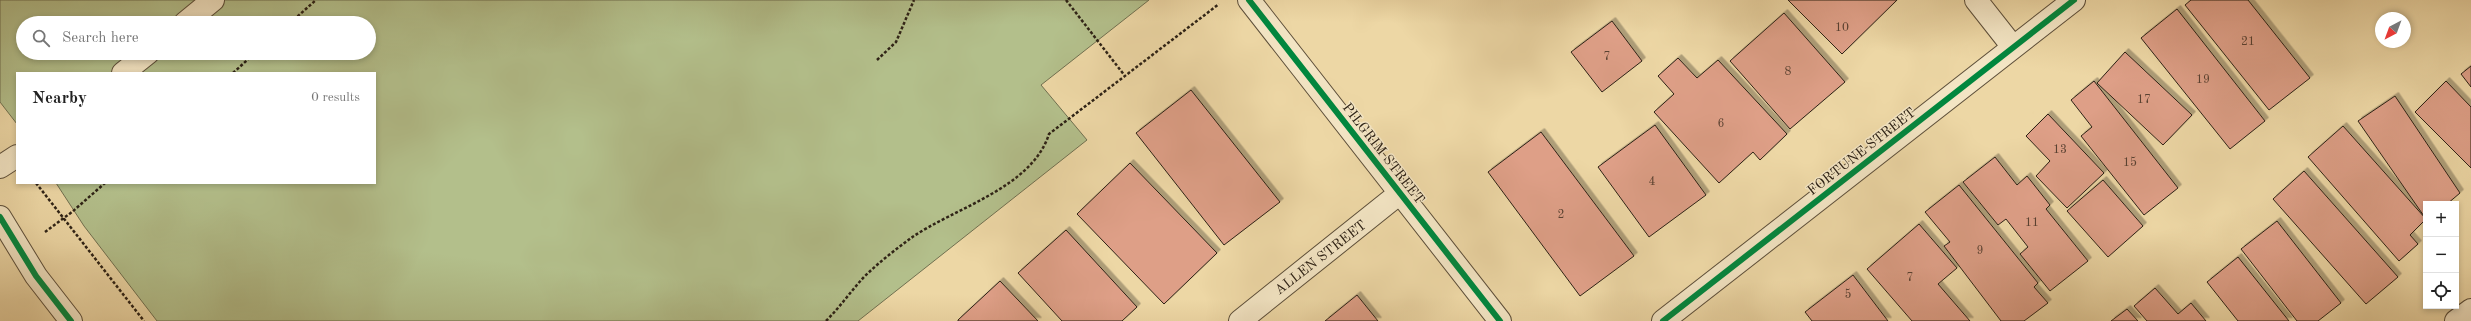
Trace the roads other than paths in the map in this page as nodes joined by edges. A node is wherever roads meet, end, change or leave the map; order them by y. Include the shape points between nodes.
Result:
1 (213, 0) edge
2 (1249, 0) edge
3 (1976, 0) edge
4 (2074, 0) edge
5 (194, 16) edge
6 (2013, 47) junction
7 (139, 60) edge
8 (124, 72) edge
9 (16, 157) edge
10 (0, 167) edge
11 (1400, 193) junction
12 (0, 217) edge
13 (2471, 310) edge
14 (71, 321) edge
15 (1240, 321) edge
16 (1500, 321) edge
17 (1663, 321) edge
18 (2456, 321) edge

1 - 5 street
2 - 11 street, PILGRIM STREET
3 - 6 street
4 - 6 street, FORTUNE STREET
6 - 17 street, FORTUNE STREET
7 - 8 street
9 - 10 street
11 - 15 street, ALLEN STREET
11 - 16 street, PILGRIM STREET
12 - 14 street via 36,276
13 - 18 street

